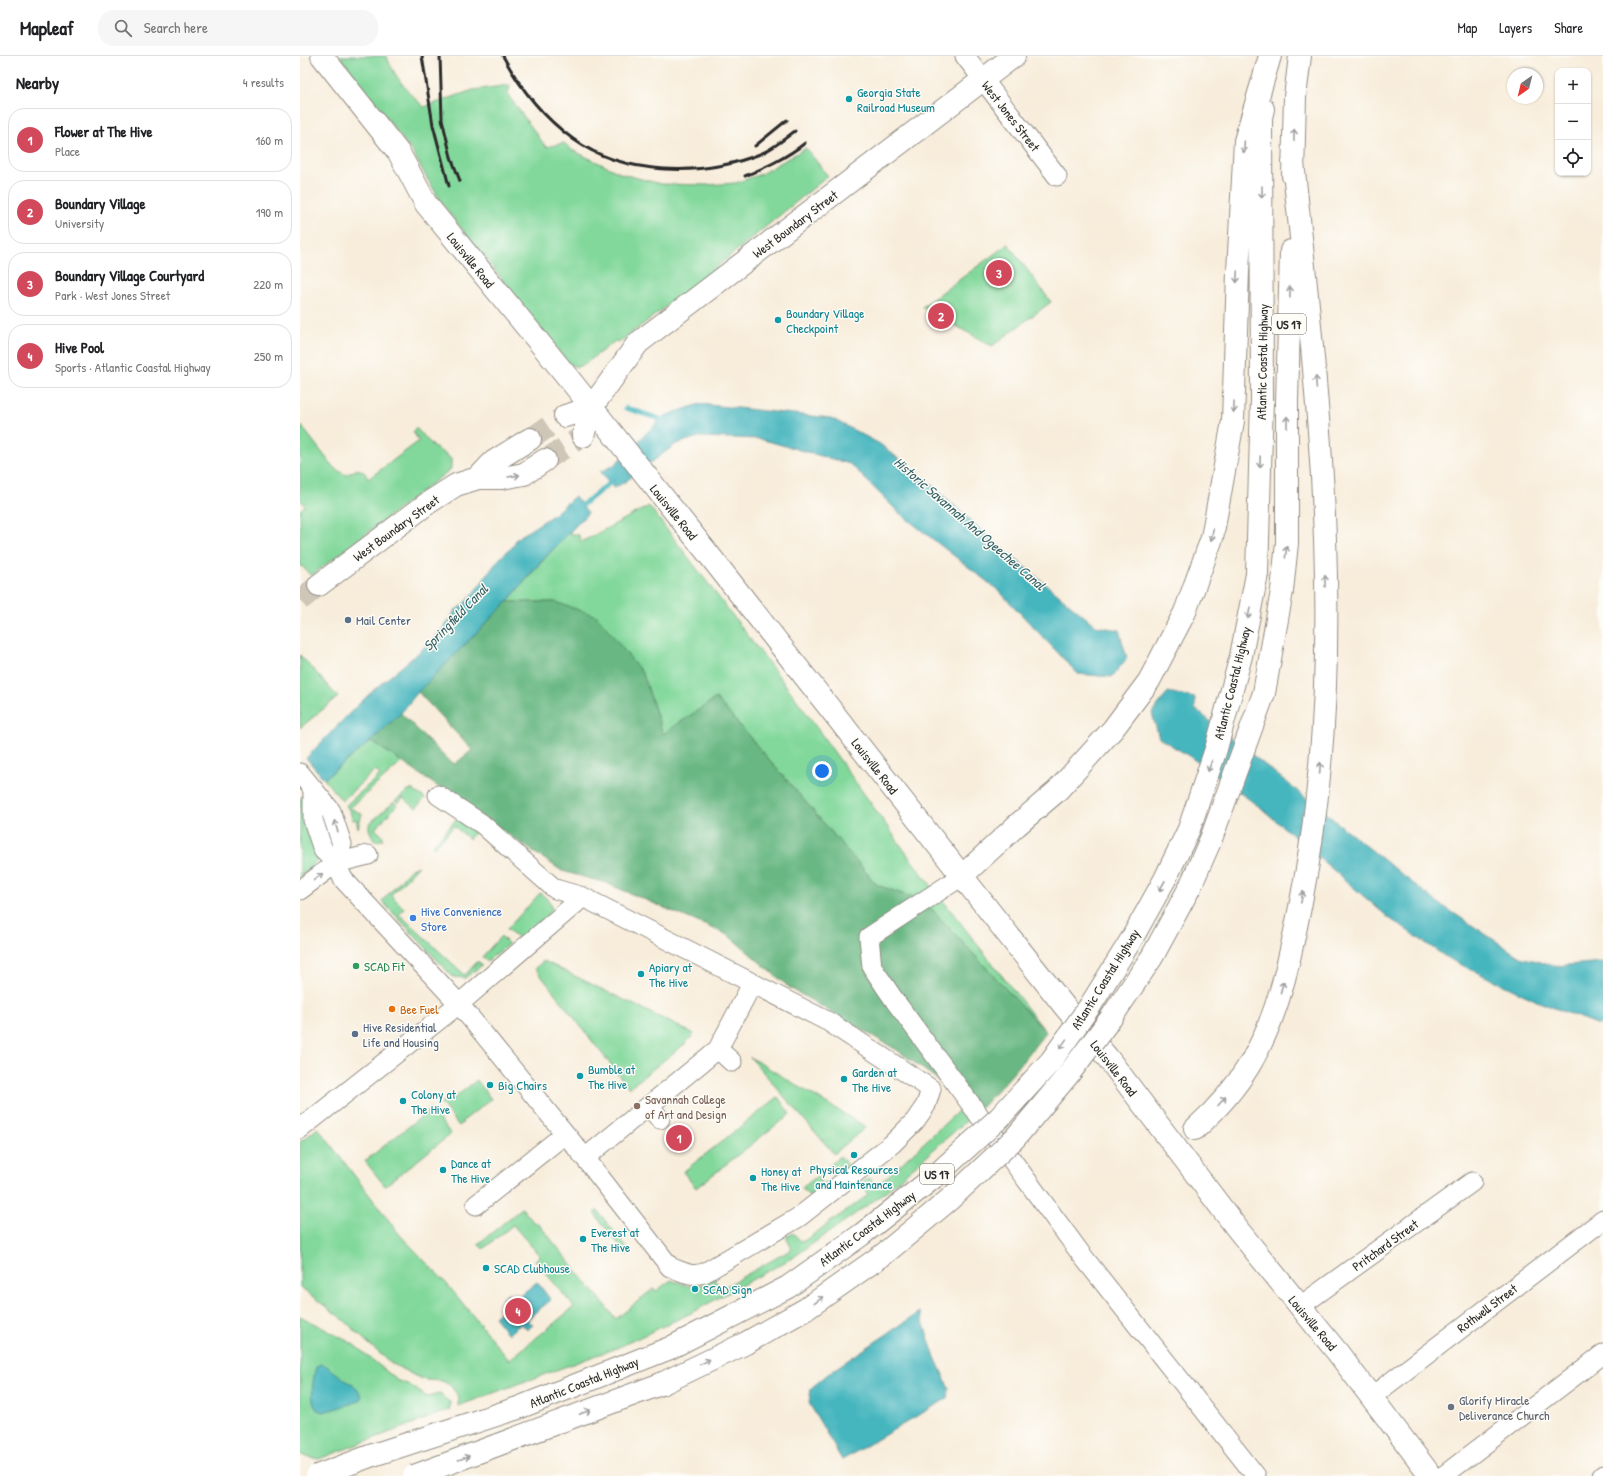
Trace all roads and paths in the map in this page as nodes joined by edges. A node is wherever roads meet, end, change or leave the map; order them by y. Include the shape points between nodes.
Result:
1 (322, 56) edge
2 (965, 56) edge
3 (1014, 56) edge
4 (1271, 56) edge
5 (1300, 56) edge
6 (983, 80) junction
7 (1293, 162) junction
8 (1057, 176) dead end
9 (591, 408) junction
10 (565, 416) tunnel mouth
11 (583, 436) tunnel mouth
12 (530, 439) tunnel mouth
13 (546, 460) tunnel mouth
14 (478, 478) junction
15 (319, 586) tunnel mouth
16 (300, 773) edge
17 (438, 795) dead end
18 (368, 855) dead end
19 (336, 863) junction
20 (962, 876) junction
21 (300, 890) edge
22 (582, 896) junction
23 (752, 984) junction
24 (459, 1004) junction
25 (718, 1049) junction
26 (732, 1062) dead end
27 (300, 1129) edge
28 (1195, 1129) dead end
29 (565, 1134) junction
30 (585, 1158) junction
31 (1472, 1182) dead end
32 (476, 1205) dead end
33 (1603, 1220) edge
34 (1299, 1307) junction
35 (1603, 1354) edge
36 (1371, 1397) junction
37 (317, 1476) edge
38 (414, 1476) edge
39 (1256, 1476) edge
40 (1431, 1476) edge
41 (1443, 1476) edge

1 - 9 main road, Louisville Road via 399,153 426,204
2 - 6 street, West Jones Street
3 - 6 main road, West Boundary Street
4 -> 20 main road via 1245,142 1234,421 1212,538 1185,612 1149,681 1113,729 1057,791
4 -> 37 main road, Atlantic Coastal Highway / US 17, bridge via 1262,118 1262,392 1256,574 1241,656 1216,749 1189,829 1131,940 1086,1012 1051,1061 999,1118 932,1178 861,1235 788,1287 670,1348 518,1408
7 -> 5 main road, Atlantic Coastal Highway / US 17 via 1295,97
6 - 8 street, West Jones Street
6 - 9 main road, West Boundary Street via 638,343
28 -> 7 main road via 1231,1091 1253,1058 1278,1002 1295,935 1319,791 1326,620 1323,496 1315,371
38 -> 7 main road, Atlantic Coastal Highway / US 17, bridge via 661,1384 746,1343 806,1309 884,1254 938,1209 1015,1138 1068,1075 1152,957 1190,887 1211,839 1264,693 1282,591 1287,544 1287,401
9 - 10 main road
9 - 11 main road, West Boundary Street
9 - 20 main road, Louisville Road
12 - 14 main road, West Boundary Street via 493,462
14 -> 13 main road, West Boundary Street via 502,478 524,474
14 - 15 main road, West Boundary Street via 456,485 434,499
16 - 19 street via 313,790 313,820 323,850
17 - 22 street via 482,824 555,889
18 - 19 street
21 -> 19 street
19 - 24 street via 343,879
20 - 34 main road, Louisville Road via 1064,1007 1107,1057
20 - 39 street via 869,937 872,967 1081,1254
22 - 23 street
22 - 24 street
23 - 25 street
23 - 30 street via 829,1022 931,1088 926,1105 915,1121 892,1144 799,1217 695,1276 670,1267
24 - 27 street
24 - 29 street
25 - 26 street
25 - 30 street via 655,1113
29 - 30 street
29 - 32 street
31 - 34 street, Pritchard Street
33 - 36 street, Rothwell Street
34 - 36 main road, Louisville Road
35 - 41 street
36 - 40 main road, Louisville Road

